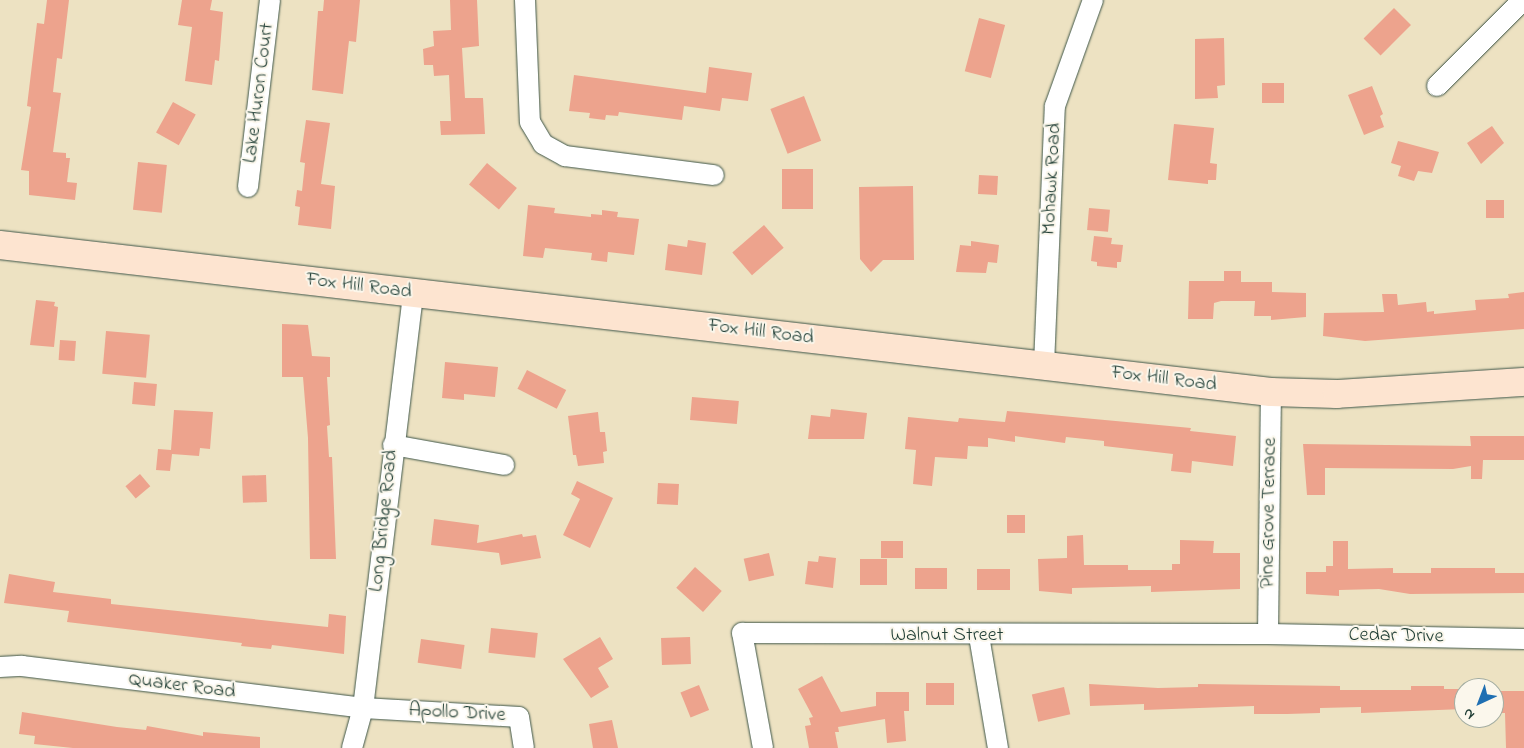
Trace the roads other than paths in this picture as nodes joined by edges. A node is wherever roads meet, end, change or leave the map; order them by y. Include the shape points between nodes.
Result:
1 (270, 0) edge
2 (525, 0) edge
3 (1093, 0) edge
4 (1523, 0) edge
5 (1437, 86) dead end
6 (714, 175) dead end
7 (248, 187) dead end
8 (0, 244) edge
9 (412, 293) junction
10 (1044, 364) junction
11 (1524, 382) edge
12 (1271, 392) junction
13 (393, 445) junction
14 (504, 465) dead end
15 (1268, 634) junction
16 (979, 636) junction
17 (1524, 639) edge
18 (0, 666) edge
19 (363, 708) junction
20 (352, 748) edge
21 (524, 748) edge
22 (762, 748) edge
23 (998, 748) edge

1 - 7 street, Lake Huron Court
2 - 6 street via 530,122 543,144 565,156
3 - 10 street, Mohawk Road via 1055,106
4 - 5 street
8 - 9 main road, Fox Hill Road
9 - 10 main road, Fox Hill Road
9 - 13 street, Long Bridge Road
10 - 12 main road, Fox Hill Road
11 - 12 main road, Fox Hill Road via 1337,394
12 - 15 street, Pine Grove Terrace
13 - 14 street
13 - 19 street, Long Bridge Road
15 - 16 street, Walnut Street
15 - 17 street, Cedar Drive
16 - 22 street, Walnut Street via 742,633
16 - 23 street
18 - 19 street, Quaker Road via 22,666
19 - 20 street, Long Bridge Road
19 - 21 street, Apollo Drive via 519,717

